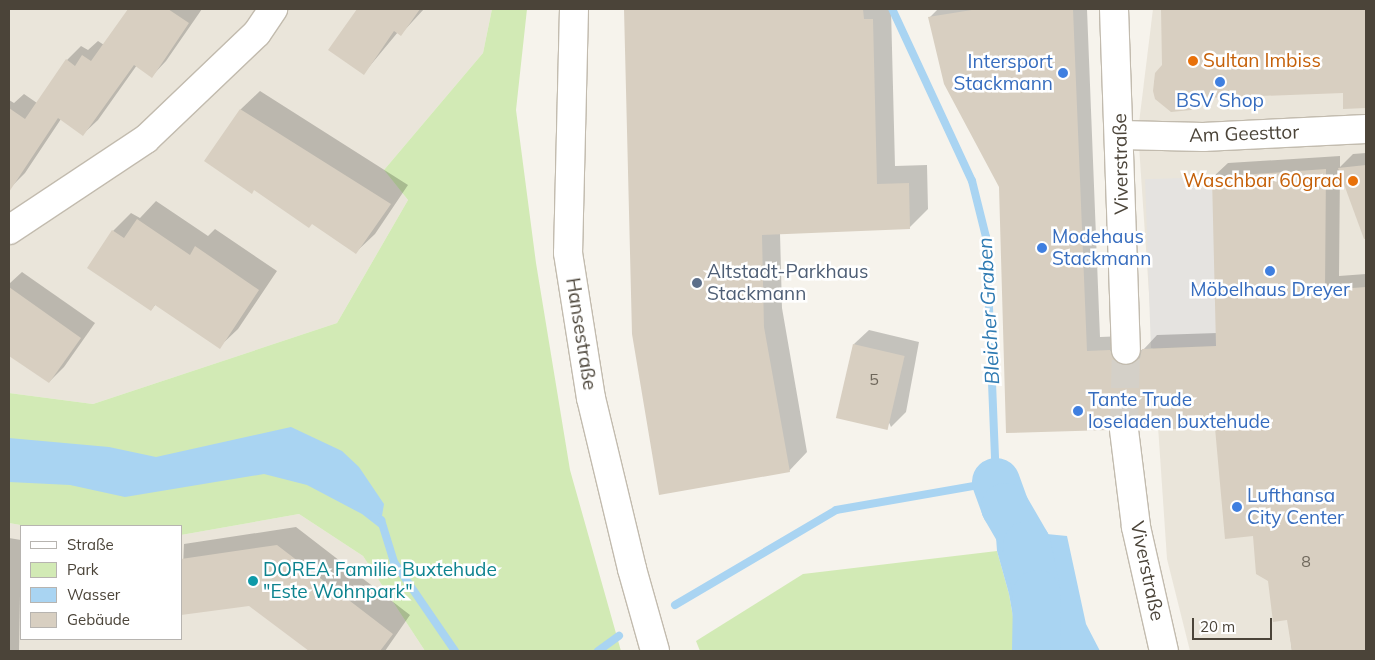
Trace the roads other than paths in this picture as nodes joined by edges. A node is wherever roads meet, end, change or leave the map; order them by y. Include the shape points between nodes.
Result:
1 (273, 9) edge
2 (574, 9) edge
3 (1114, 9) edge
4 (1366, 128) edge
5 (1121, 135) junction
6 (9, 230) edge
7 (1126, 350) tunnel mouth
8 (1124, 430) tunnel mouth
9 (656, 651) edge
10 (1164, 651) edge

1 - 6 street via 256,33 146,140
2 - 9 street, Hansestraße via 568,253 591,398 632,569
3 - 5 street, Viverstraße
4 - 5 street, Am Geesttor via 1203,137
5 - 7 street, Viverstraße
8 - 10 street, Viverstraße via 1136,527

